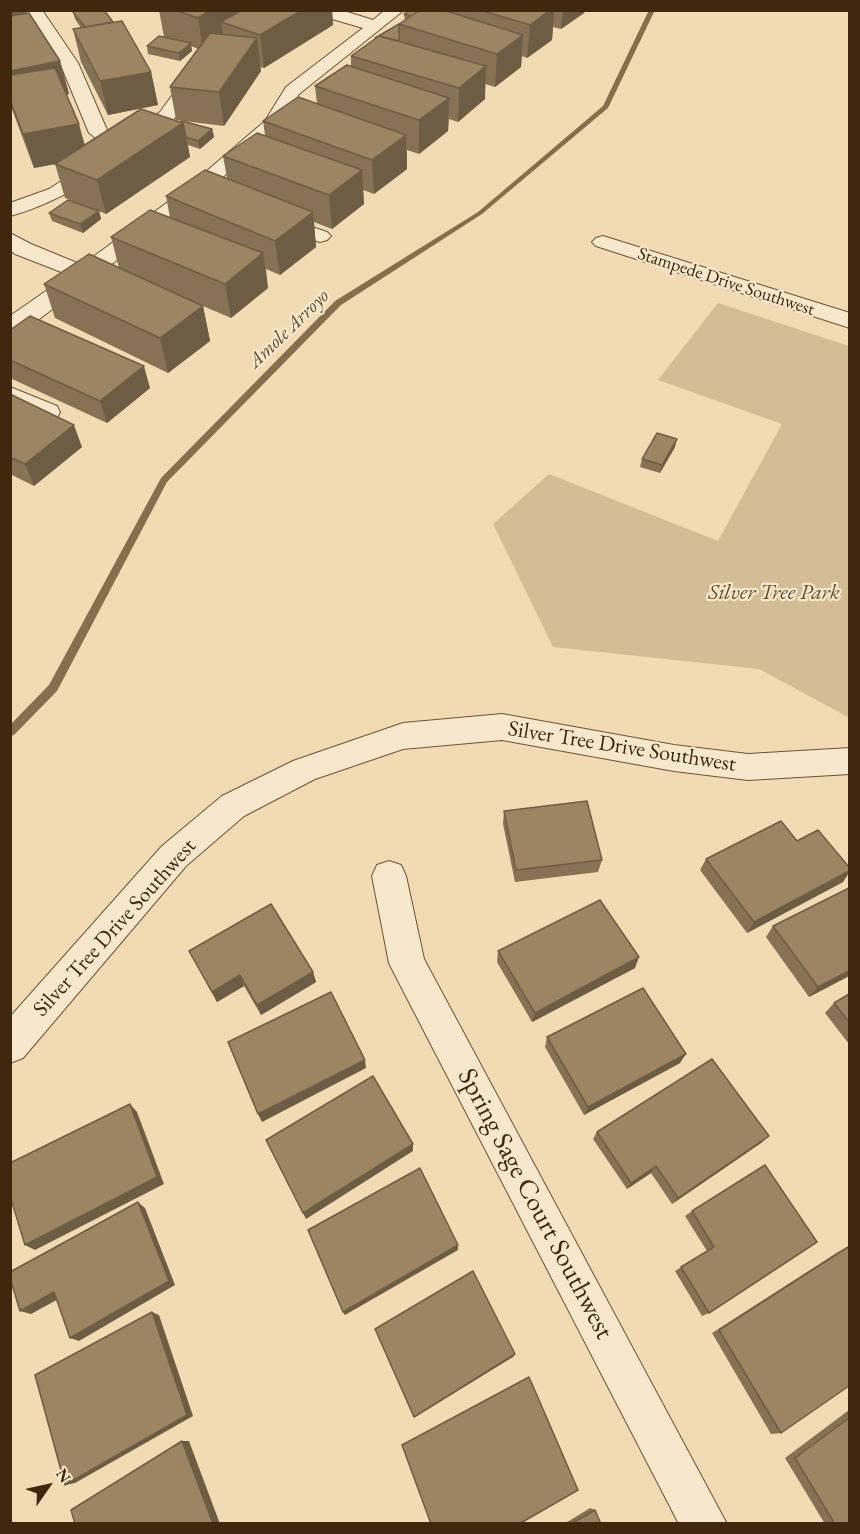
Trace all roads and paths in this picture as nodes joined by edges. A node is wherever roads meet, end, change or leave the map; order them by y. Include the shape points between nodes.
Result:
1 (33, 10) edge
2 (321, 10) edge
3 (396, 10) edge
4 (376, 26) junction
5 (342, 52) junction
6 (365, 58) edge
7 (210, 62) edge
8 (124, 149) junction
9 (194, 192) junction
10 (215, 199) edge
11 (10, 210) edge
12 (257, 214) edge
13 (320, 236) dead end
14 (10, 239) edge
15 (603, 242) dead end
16 (84, 274) junction
17 (115, 286) edge
18 (849, 321) edge
19 (10, 325) edge
20 (10, 395) edge
21 (48, 412) edge
22 (848, 765) edge
23 (389, 876) dead end
24 (10, 1045) edge
25 (704, 1524) edge

1 - 8 street via 69,63 99,133
2 - 4 street
3 - 4 street
4 - 5 street
5 - 6 street
5 - 9 street via 292,91 281,124
7 - 8 street via 167,116
8 - 11 street via 56,193
9 - 10 street
9 - 16 street
12 - 13 street
14 - 16 street via 22,249
15 - 18 street, Stampede Drive Southwest
16 - 17 street
16 - 19 street via 30,315
20 - 21 street
22 - 24 street, Silver Tree Drive Southwest via 748,767 674,759 502,727 403,736 304,770 233,806 174,856
23 - 25 street, Spring Sage Court Southwest via 407,963

